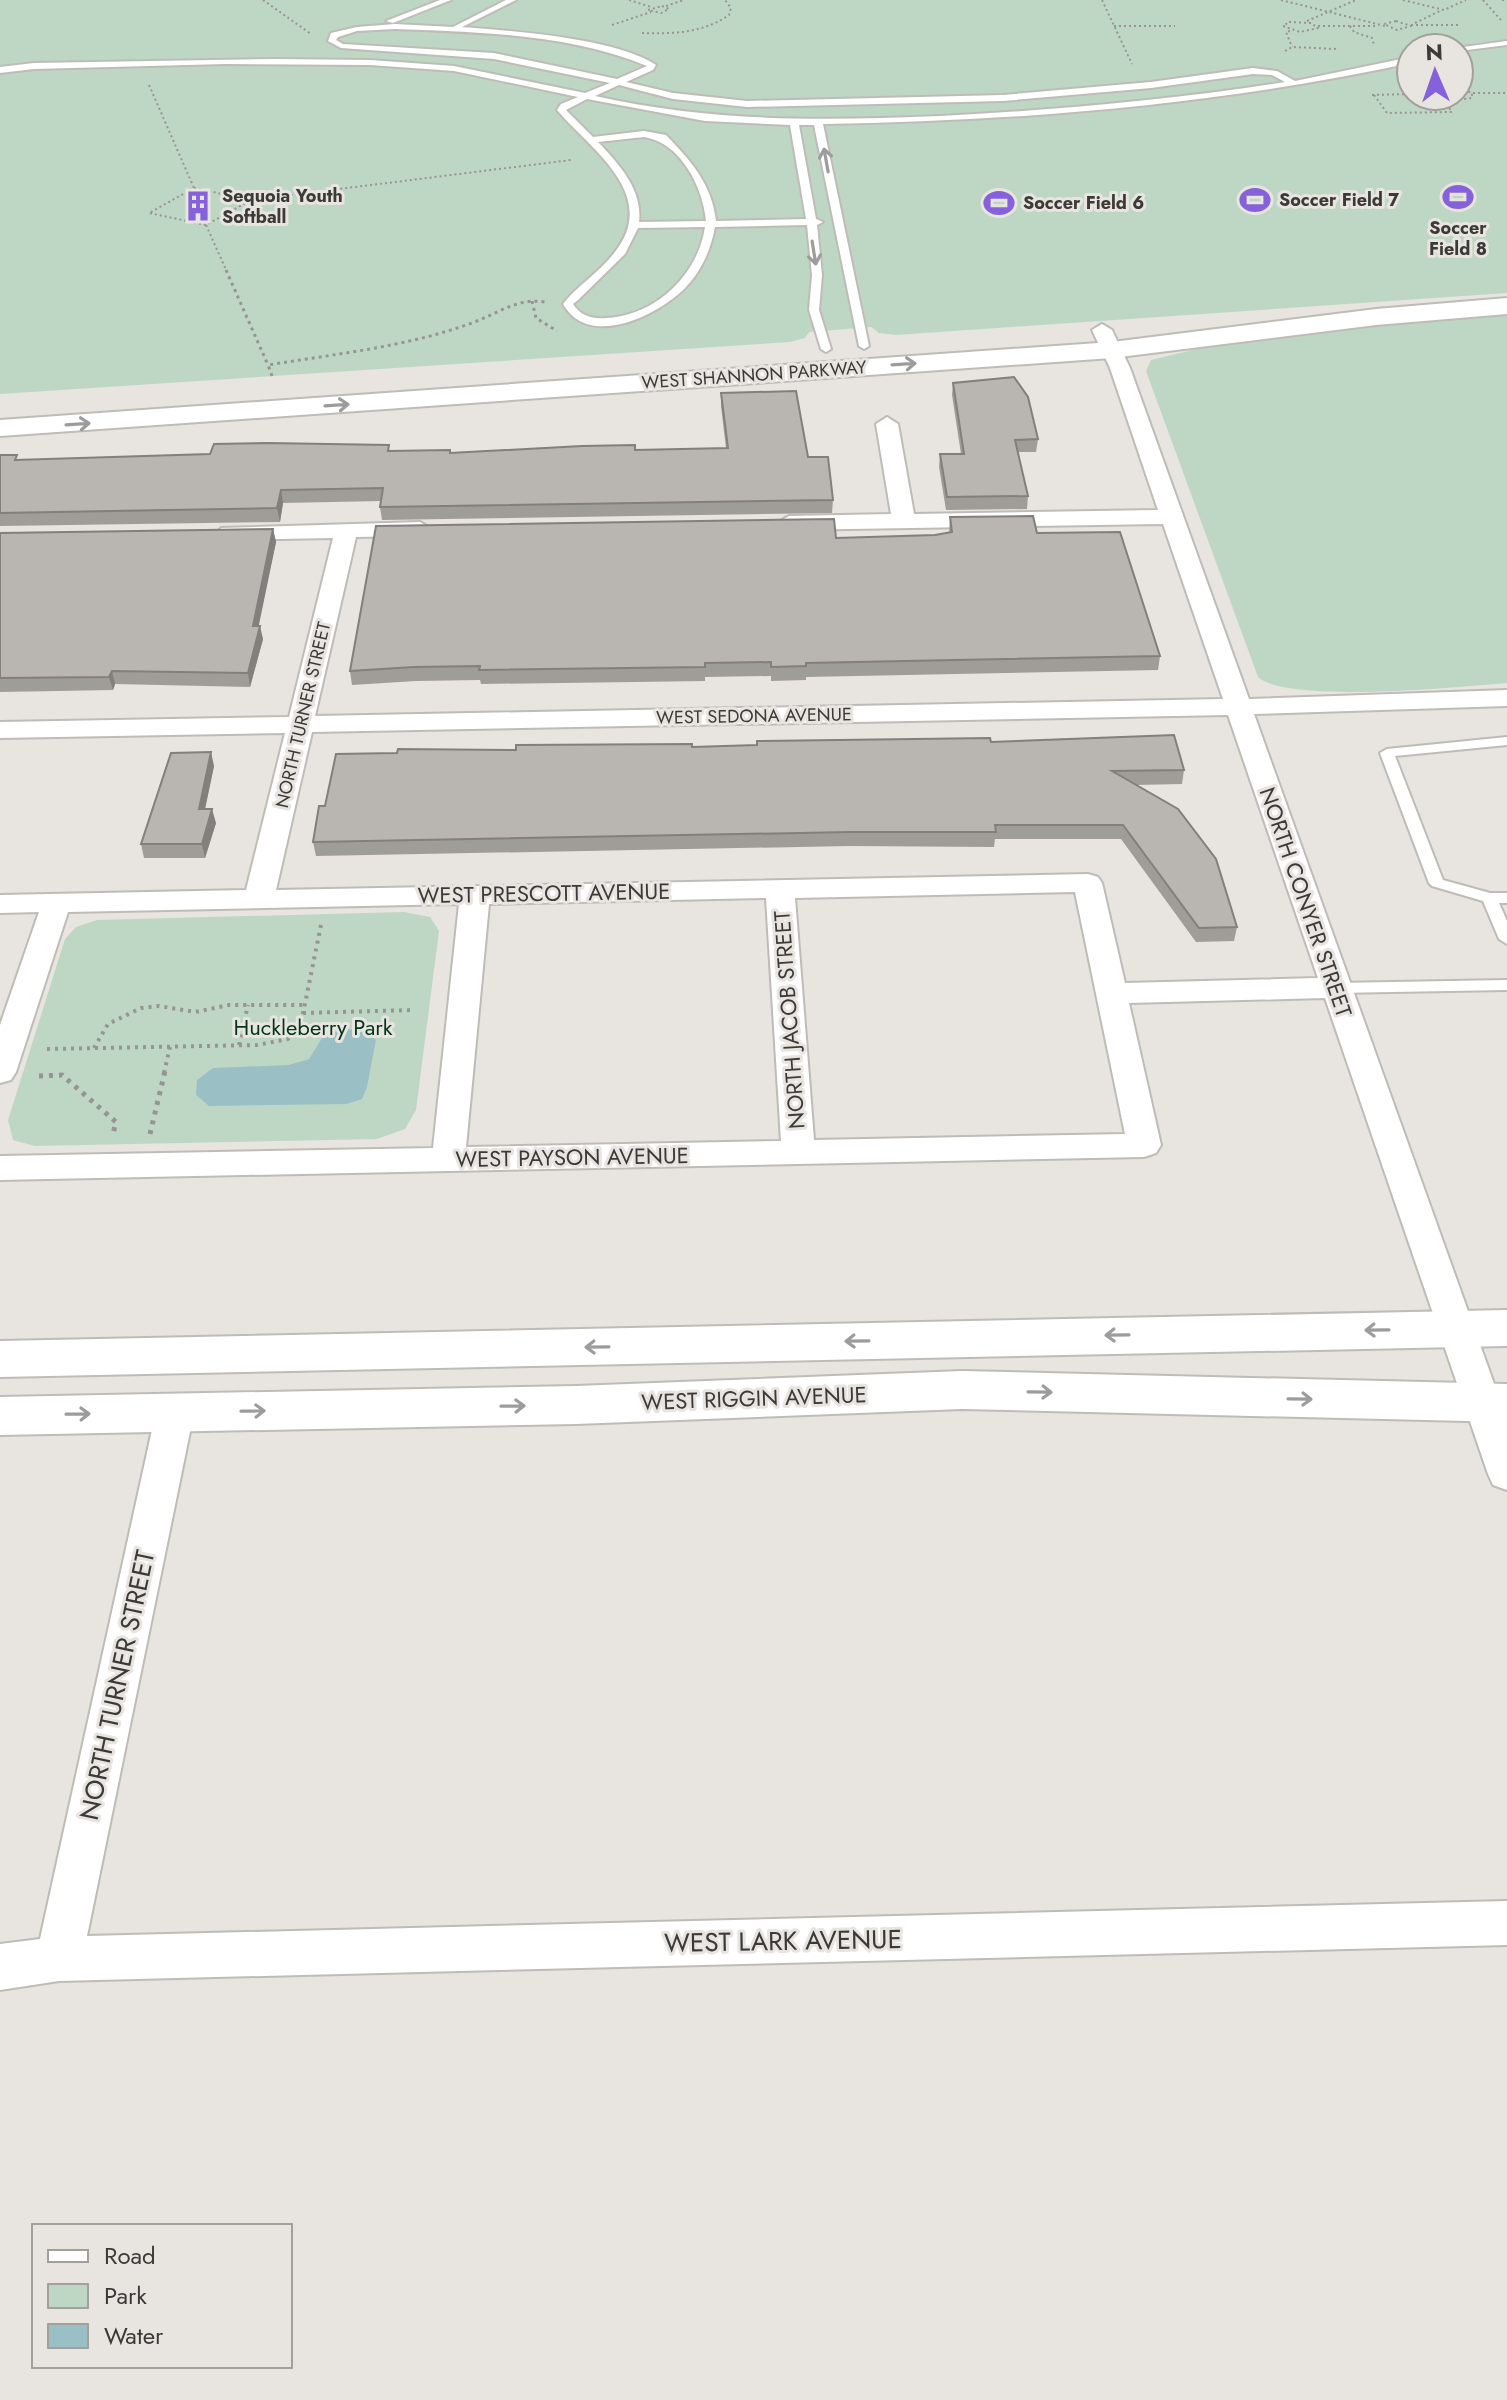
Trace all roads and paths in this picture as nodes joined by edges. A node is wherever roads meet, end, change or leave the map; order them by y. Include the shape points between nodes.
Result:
1 (263, 0) edge
2 (447, 0) edge
3 (512, 0) edge
4 (629, 0) edge
5 (684, 0) edge
6 (725, 0) edge
7 (1102, 0) edge
8 (1281, 0) edge
9 (1356, 0) edge
10 (1403, 0) edge
11 (1466, 0) edge
12 (1483, 0) edge
13 (1502, 0) edge
14 (1507, 1) edge
15 (652, 7) junction
16 (665, 7) junction
17 (1444, 10) junction
18 (666, 12) junction
19 (1328, 12) junction
20 (676, 15) dead end
21 (1306, 22) junction
22 (1505, 24) dead end
23 (1411, 25) junction
24 (370, 26) junction
25 (1114, 26) junction
26 (1175, 26) dead end
27 (1318, 26) junction
28 (1350, 26) junction
29 (1385, 26) junction
30 (605, 27) dead end
31 (451, 29) junction
32 (615, 29) dead end
33 (1291, 31) junction
34 (638, 33) dead end
35 (321, 37) dead end
36 (1507, 43) edge
37 (1292, 47) junction
38 (1475, 47) edge
39 (427, 49) junction
40 (1365, 49) dead end
41 (1345, 50) dead end
42 (1280, 53) dead end
43 (0, 63) edge
44 (1395, 63) edge
45 (413, 65) junction
46 (34, 66) junction
47 (0, 70) edge
48 (144, 73) dead end
49 (619, 82) junction
50 (1293, 83) junction
51 (1151, 85) junction
52 (1475, 93) edge
53 (1507, 93) edge
54 (1374, 95) dead end
55 (587, 96) junction
56 (944, 101) junction
57 (1452, 112) edge
58 (952, 118) junction
59 (794, 121) junction
60 (818, 121) junction
61 (593, 140) junction
62 (571, 160) dead end
63 (194, 188) junction
64 (251, 200) junction
65 (809, 222) junction
66 (837, 222) junction
67 (712, 224) junction
68 (206, 225) junction
69 (636, 225) junction
70 (527, 299) dead end
71 (1507, 299) edge
72 (1507, 306) edge
73 (1107, 340) junction
74 (864, 346) junction
75 (826, 349) junction
76 (268, 365) junction
77 (272, 376) dead end
78 (597, 386) junction
79 (0, 406) edge
80 (887, 424) dead end
81 (0, 428) edge
82 (1172, 517) junction
83 (904, 521) junction
84 (761, 524) edge
85 (442, 529) edge
86 (346, 531) junction
87 (205, 533) edge
88 (1507, 698) edge
89 (1238, 707) junction
90 (302, 725) junction
91 (0, 730) edge
92 (1507, 741) edge
93 (780, 889) junction
94 (475, 894) junction
95 (259, 898) junction
96 (1489, 898) junction
97 (1507, 898) edge
98 (57, 902) junction
99 (0, 904) edge
100 (321, 924) dead end
101 (1507, 939) edge
102 (1507, 985) edge
103 (1335, 988) junction
104 (1111, 993) junction
105 (248, 1005) junction
106 (305, 1005) junction
107 (413, 1010) dead end
108 (303, 1013) junction
109 (239, 1045) junction
110 (170, 1047) junction
111 (94, 1048) junction
112 (47, 1049) dead end
113 (0, 1072) edge
114 (39, 1076) dead end
115 (112, 1135) dead end
116 (150, 1135) dead end
117 (798, 1152) junction
118 (448, 1159) junction
119 (0, 1168) edge
120 (1455, 1328) junction
121 (1507, 1328) edge
122 (0, 1359) edge
123 (1494, 1403) edge
124 (175, 1412) junction
125 (0, 1416) edge
126 (1507, 1474) edge
127 (1507, 1923) edge
128 (59, 1959) junction
129 (0, 1967) edge

1 - 35 path
2 - 24 lane
3 - 31 lane
4 - 15 path
5 - 16 path
6 - 34 path via 729,15 713,25
7 - 25 path
8 - 19 path
9 - 19 path
10 - 17 path
11 - 17 path
12 - 22 path
13 - 14 path
15 - 16 path
15 - 18 path via 651,12
16 - 18 path
17 - 23 path
18 - 20 path
19 - 21 path
19 - 29 path
21 - 27 path
21 - 33 path via 1283,24
23 - 29 path via 1396,21
23 - 29 path via 1402,30
24 - 31 lane
24 - 39 lane via 342,30 332,41 362,48
25 - 26 path
25 - 51 path via 1137,75
27 - 28 path
27 - 33 path via 1308,32
28 - 29 path
28 - 40 path via 1375,42
30 - 32 path
31 - 39 lane
31 - 49 lane via 566,43 652,65
33 - 37 path via 1286,32
36 - 38 lane
37 - 41 path
37 - 42 path
39 - 45 lane
39 - 49 lane via 532,62
43 - 46 lane
44 - 50 lane
45 - 46 lane
45 - 55 lane via 509,76
46 - 47 lane
48 - 63 path
49 - 55 lane
49 - 56 lane via 718,102
50 - 51 lane via 1264,71
50 - 58 lane via 1133,106
51 - 56 lane
52 - 53 path
54 - 57 path via 1387,113
55 - 59 lane via 679,115
55 - 61 lane via 561,110
56 - 58 lane
58 - 60 lane
59 - 60 lane
59 - 65 lane
66 -> 60 lane
61 - 67 lane via 663,137 700,181
61 - 69 lane via 625,180 636,208
62 - 64 path
63 - 64 path
63 - 68 path via 149,213
64 - 68 path
65 - 66 lane
65 - 67 lane
65 -> 75 lane via 819,300 814,310
66 - 74 lane
67 - 69 lane
67 - 69 lane via 704,252 690,272 647,313 612,323 573,314 568,304 614,260
68 - 76 path
70 - 76 path via 434,336
71 - 73 street, WEST SHANNON PARKWAY
72 - 73 street, WEST SHANNON PARKWAY
73 - 74 street, WEST SHANNON PARKWAY
78 -> 73 street, WEST SHANNON PARKWAY
73 - 82 street, NORTH CONYER STREET
74 - 75 street, WEST SHANNON PARKWAY
74 - 78 street via 815,362 631,375
75 - 79 street, WEST SHANNON PARKWAY
76 - 77 path
81 -> 78 street, WEST SHANNON PARKWAY
80 - 83 street
82 - 83 street
82 - 89 street, NORTH CONYER STREET
83 - 84 street
85 - 86 street
86 - 87 street
86 - 90 street, NORTH TURNER STREET
88 - 89 street, WEST SEDONA AVENUE
89 - 90 street, WEST SEDONA AVENUE
89 - 103 street, NORTH CONYER STREET
90 - 91 street, WEST SEDONA AVENUE
90 - 95 street, NORTH TURNER STREET
92 - 96 lane via 1387,753 1437,883
93 - 94 street, WEST PRESCOTT AVENUE
93 - 104 street, WEST PRESCOTT AVENUE via 1088,883
93 - 117 street, NORTH JACOB STREET
94 - 95 street, WEST PRESCOTT AVENUE
94 - 118 street
95 - 98 street, WEST PRESCOTT AVENUE
96 - 97 lane
96 - 101 lane
98 - 99 street, WEST PRESCOTT AVENUE
98 - 113 street
100 - 106 path
102 - 103 lane
103 - 104 street
103 - 120 street, NORTH CONYER STREET
104 - 117 street, WEST PAYSON AVENUE via 1144,1145
105 - 106 path
105 - 109 path
105 - 111 path via 195,1012 141,1008 108,1024
106 - 108 path
107 - 108 path
108 - 109 path via 300,1028 288,1039
109 - 110 path
110 - 111 path
110 - 116 path
111 - 112 path
114 - 115 path via 62,1075 116,1122
117 - 118 street, WEST PAYSON AVENUE
118 - 119 street, WEST PAYSON AVENUE
120 - 121 street
120 -> 122 street
120 - 123 street, NORTH CONYER STREET
124 -> 123 street, WEST RIGGIN AVENUE via 576,1405 962,1390
123 - 126 street, NORTH CONYER STREET
125 -> 124 street, WEST RIGGIN AVENUE
124 - 128 street, NORTH TURNER STREET
127 - 128 street, WEST LARK AVENUE
128 - 129 street, WEST LARK AVENUE

